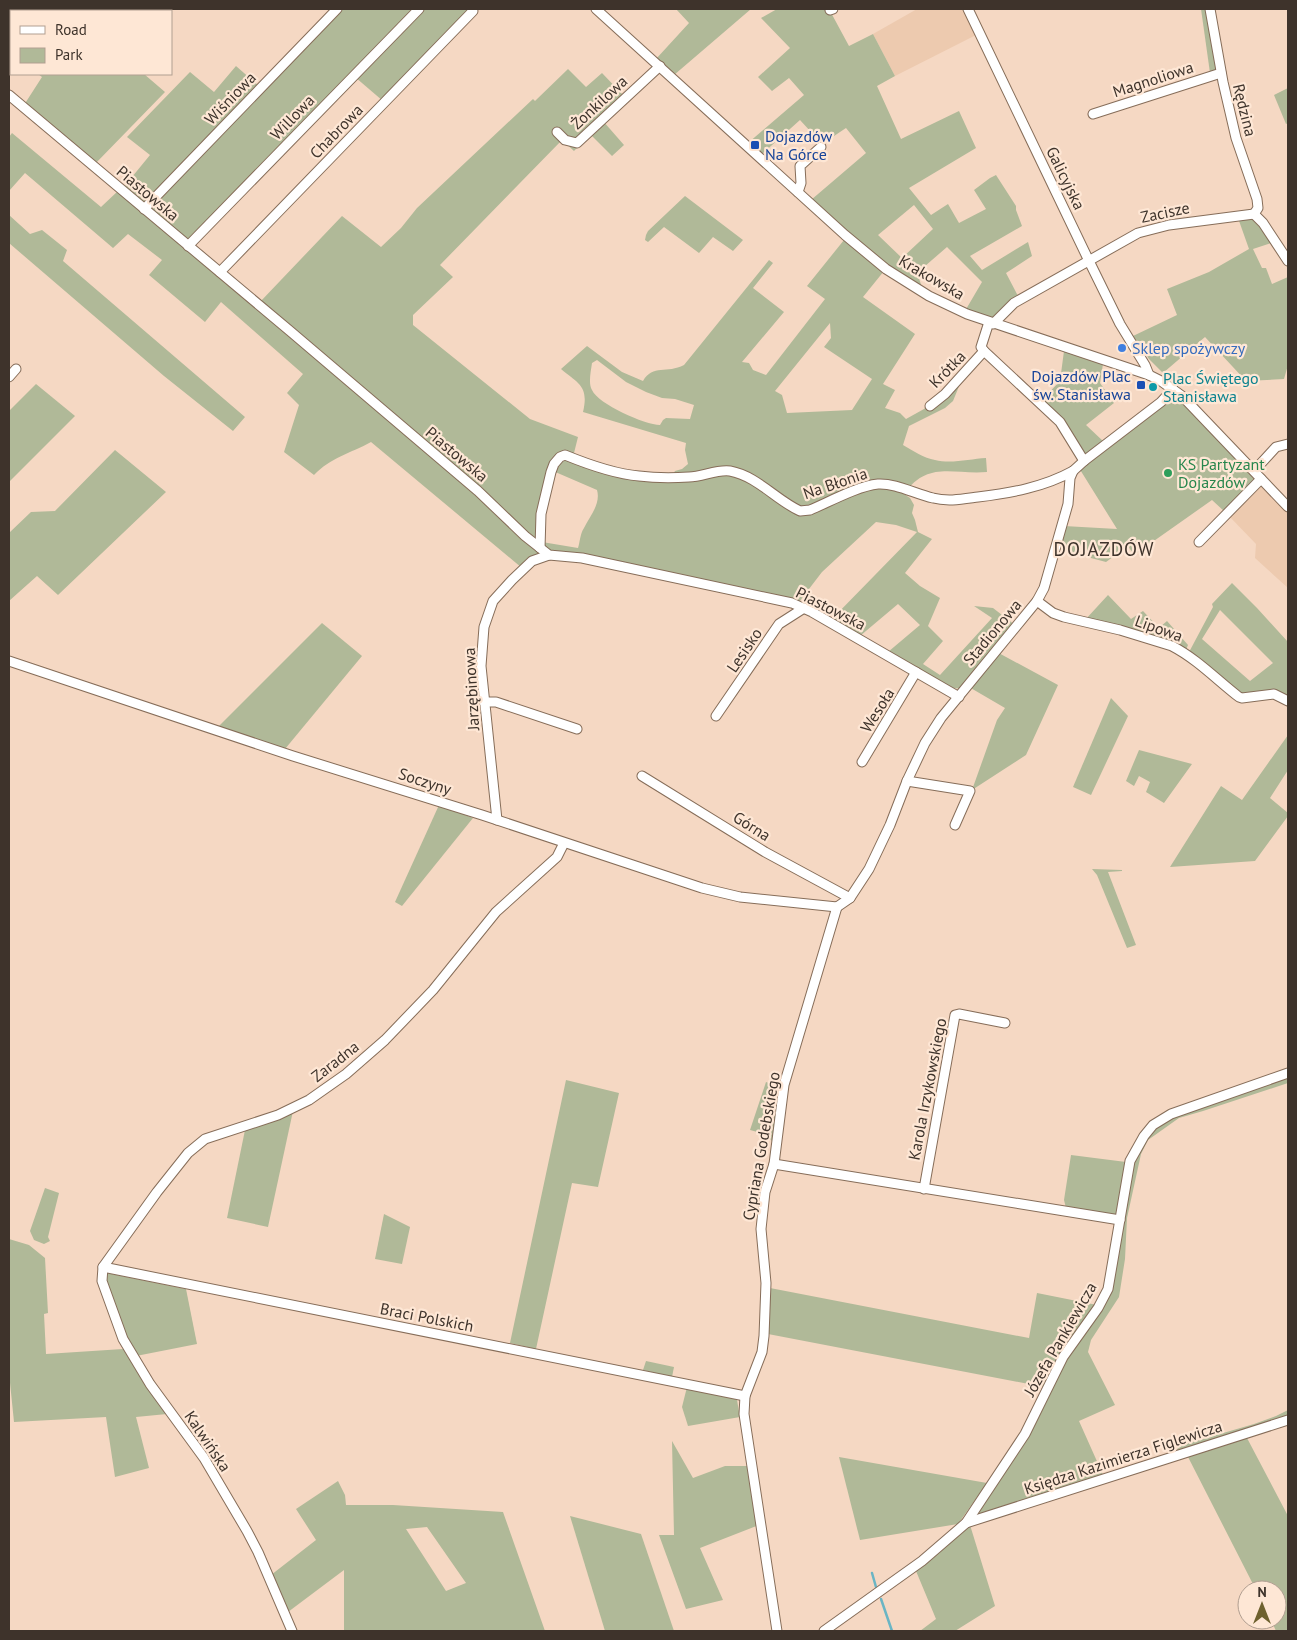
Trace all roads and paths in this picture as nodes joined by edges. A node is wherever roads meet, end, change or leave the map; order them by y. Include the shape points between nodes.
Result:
1 (337, 9) edge
2 (418, 9) edge
3 (596, 9) edge
4 (968, 9) edge
5 (1210, 9) edge
6 (473, 11) dead end
7 (660, 66) junction
8 (1221, 73) junction
9 (9, 95) edge
10 (1093, 114) dead end
11 (557, 132) dead end
12 (821, 147) dead end
13 (798, 192) junction
14 (144, 209) junction
15 (1254, 214) junction
16 (188, 246) junction
17 (1089, 261) junction
18 (1288, 261) edge
19 (220, 272) junction
20 (991, 323) junction
21 (984, 351) junction
22 (16, 369) dead end
23 (1144, 373) junction
24 (9, 377) edge
25 (1173, 389) junction
26 (930, 406) dead end
27 (1288, 444) edge
28 (1084, 461) junction
29 (1073, 471) junction
30 (1254, 471) junction
31 (1261, 479) junction
32 (1288, 507) edge
33 (1198, 542) dead end
34 (540, 548) junction
35 (549, 554) junction
36 (1037, 601) junction
37 (804, 608) junction
38 (9, 661) edge
39 (916, 672) junction
40 (958, 697) junction
41 (1288, 701) edge
42 (484, 702) junction
43 (716, 716) dead end
44 (577, 728) dead end
45 (862, 762) dead end
46 (642, 776) dead end
47 (907, 781) junction
48 (498, 820) junction
49 (955, 825) dead end
50 (564, 843) junction
51 (850, 898) junction
52 (837, 906) junction
53 (1005, 1022) dead end
54 (1288, 1073) edge
55 (774, 1164) junction
56 (924, 1189) junction
57 (1120, 1220) junction
58 (103, 1268) junction
59 (745, 1396) junction
60 (1288, 1420) edge
61 (966, 1523) junction
62 (292, 1631) edge
63 (778, 1631) edge
64 (824, 1631) edge

1 - 14 street, Wiśniowa
2 - 16 street, Willowa
3 - 7 street, Krakowska
4 - 17 street, Galicyjska
5 - 8 street, Rędzina
6 - 19 street, Chabrowa
7 - 11 street, Żonkilowa via 577,143 566,140
7 - 13 street, Krakowska
8 - 10 street, Magnoliowa
8 - 15 street, Rędzina via 1236,138 1257,198 1258,208
9 - 14 street, Piastowska
12 - 13 street via 800,166
13 - 20 street, Krakowska via 886,269 929,296
14 - 16 street, Piastowska
15 - 17 street, Zacisze via 1169,225 1138,233
15 - 18 street
16 - 19 street, Piastowska
17 - 20 street, Zacisze via 1014,303
17 - 23 street, Galicyjska via 1141,358
19 - 34 street, Piastowska
20 - 21 street via 981,347
20 - 23 street, Krakowska
21 - 26 street, Krótka via 946,394
21 - 28 street via 1060,422
22 - 24 street
23 - 25 street, Krakowska
25 - 28 street via 1161,402
25 - 30 street, Krakowska
27 - 30 street via 1276,447
28 - 29 street
29 - 34 street, Na Błonia via 1058,479 1011,493 967,499 944,500 918,495 889,484 870,486 800,511 754,481 727,470 693,477 637,476 564,455 551,472 541,514
29 - 36 street, Stadionowa via 1068,504 1044,588
30 - 31 street, Krakowska
31 - 32 street, Krakowska
31 - 33 street
34 - 35 street, Piastowska
35 - 37 street, Piastowska via 597,561
35 - 42 street, Jarzębinowa via 532,561 493,601 484,627 481,666
36 - 40 street, Stadionowa
36 - 41 street, Lipowa via 1064,617 1172,646 1239,697 1274,694
37 - 39 street, Piastowska
37 - 43 street, Lesisko via 779,624
38 - 48 street, Soczyny via 293,756
39 - 40 street, Piastowska
39 - 45 street, Wesoła
40 - 47 street, Stadionowa via 925,743
42 - 44 street via 496,702
42 - 48 street, Jarzębinowa
46 - 51 street, Górna via 765,852
47 - 49 street via 970,791
47 - 51 street, Stadionowa via 869,869
48 - 50 street, Soczyny
50 - 52 street, Soczyny via 740,898
50 - 58 street, Zaradna via 556,857 496,912 433,990 386,1040 346,1074 309,1100 278,1115 205,1140 188,1153
51 - 52 street, Stadionowa
52 - 55 street, Cypriana Godebskiego via 784,1085
53 - 56 street, Karola Irzykowskiego via 955,1015
54 - 57 street, Józefa Pankiewicza via 1171,1114 1153,1125 1130,1161
55 - 56 street
55 - 59 street, Cypriana Godebskiego via 765,1192 761,1229 766,1283 762,1352
56 - 57 street
57 - 61 street, Józefa Pankiewicza via 1108,1289 1063,1357 1025,1434
58 - 59 street, Braci Polskich
58 - 62 street, Kalwińska via 102,1281 123,1339 150,1384 204,1458 247,1531
59 - 63 street, Cypriana Godebskiego via 744,1414
60 - 61 street, Księdza Kazimierza Figlewicza
61 - 64 street, Józefa Pankiewicza via 922,1561

